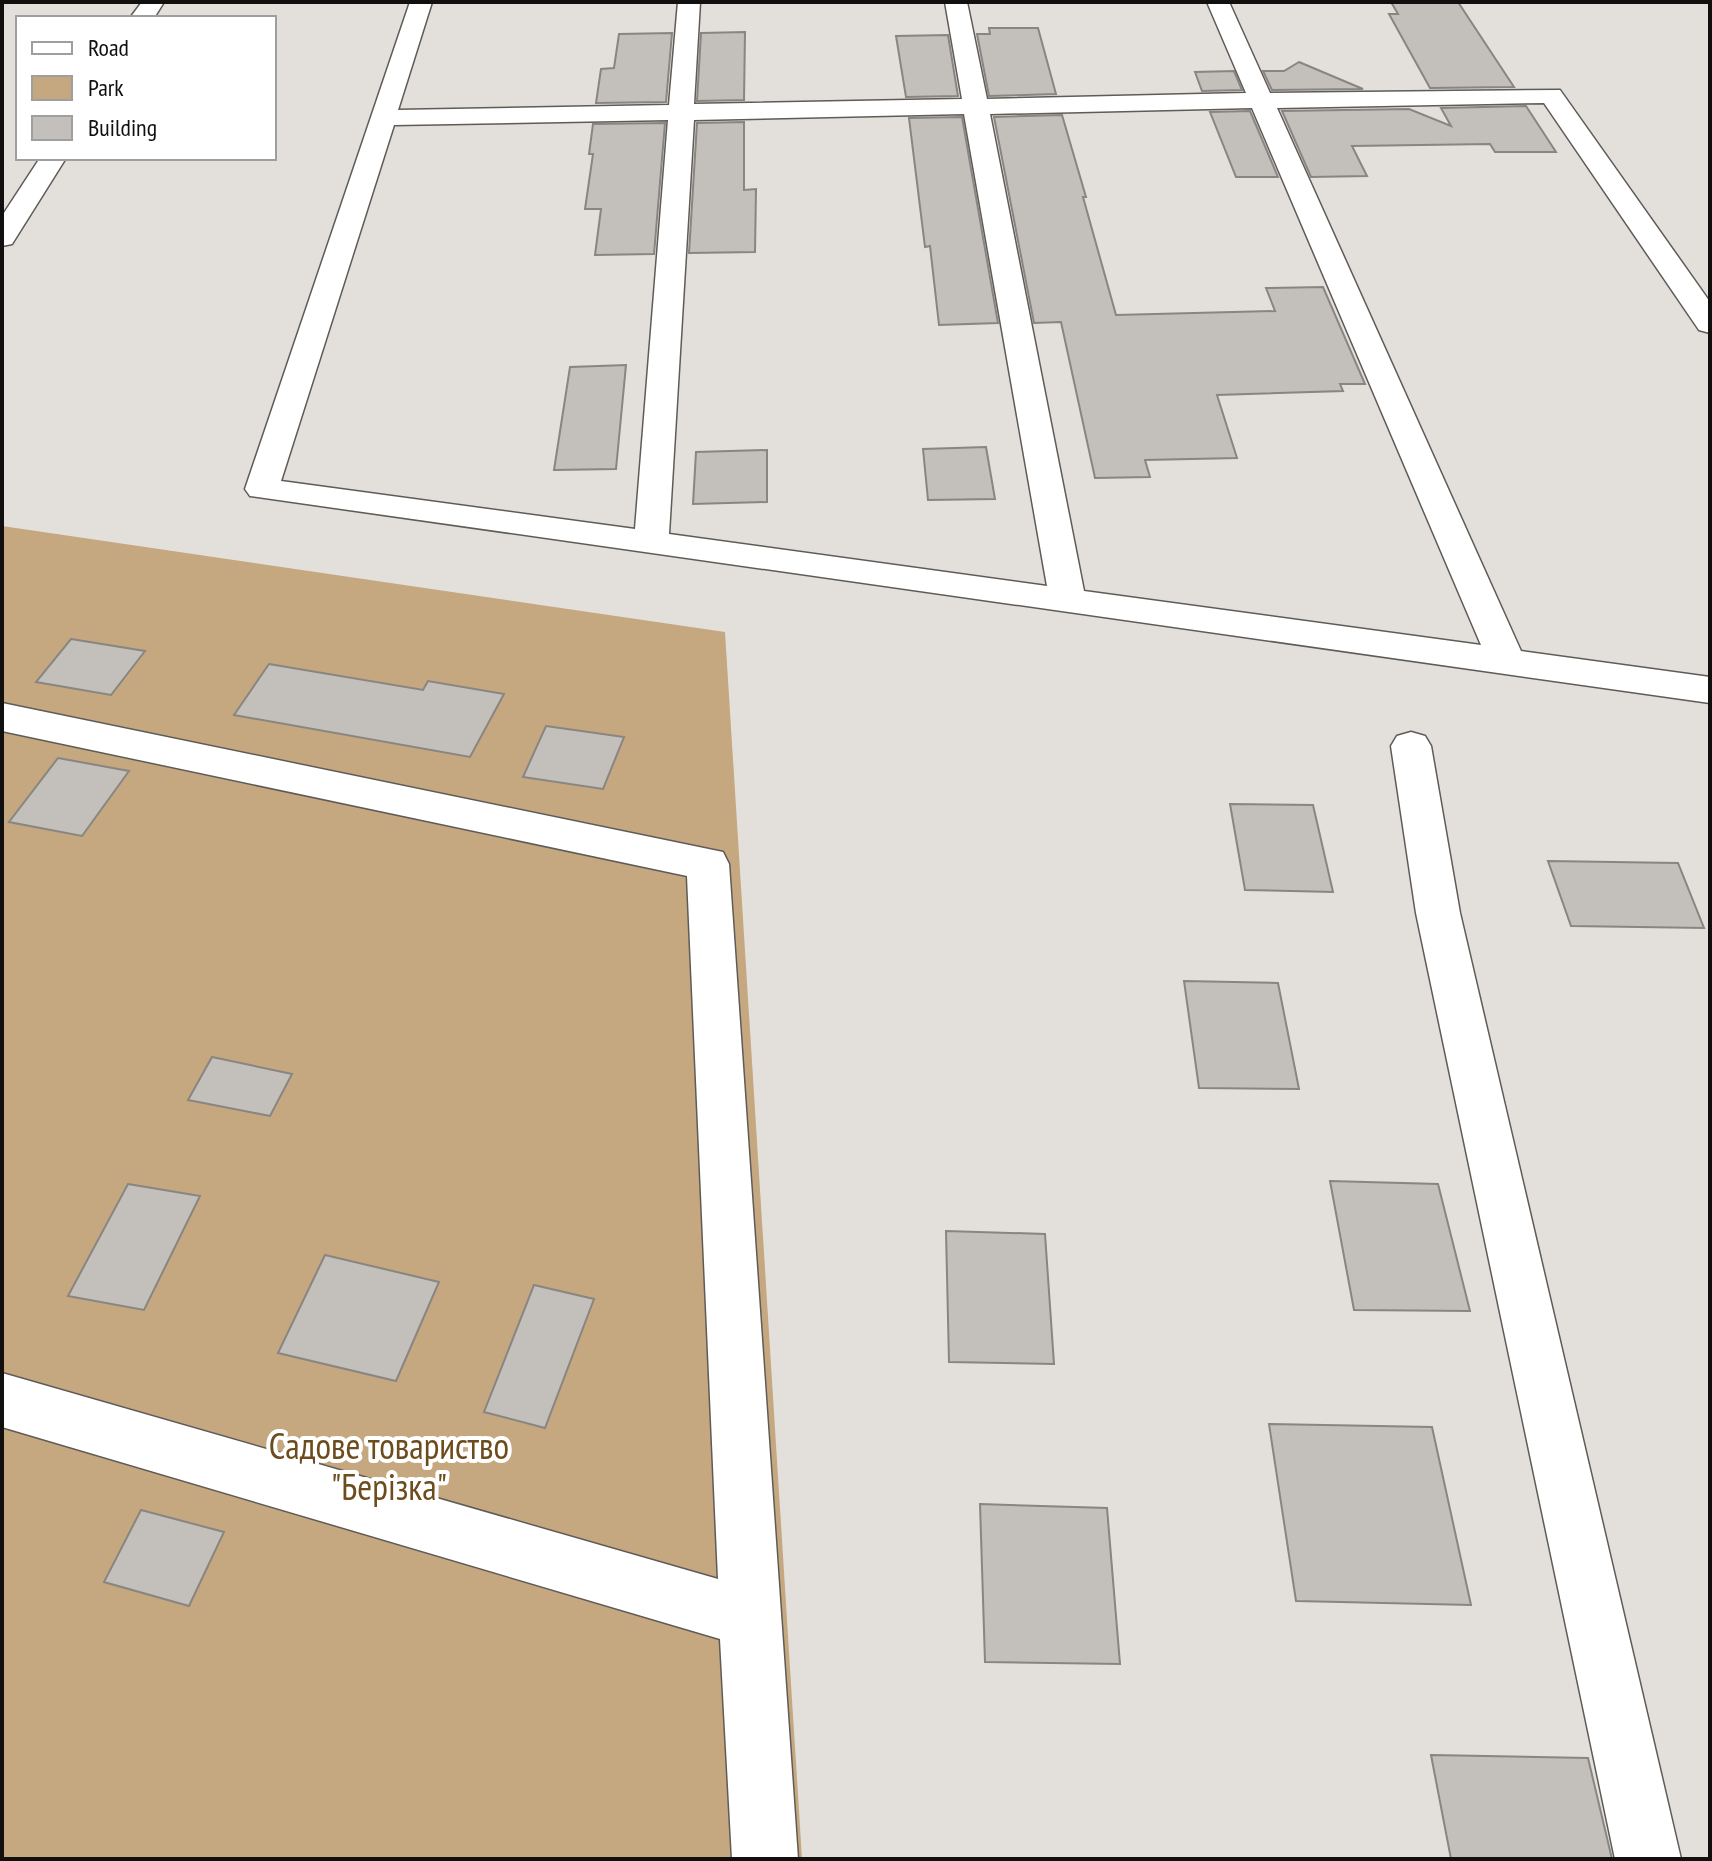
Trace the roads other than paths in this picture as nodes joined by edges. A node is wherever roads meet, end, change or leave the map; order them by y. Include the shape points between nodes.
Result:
1 (421, 2) edge
2 (689, 2) edge
3 (956, 2) edge
4 (1218, 2) edge
5 (1260, 101) junction
6 (974, 107) junction
7 (681, 112) junction
8 (383, 118) junction
9 (52, 160) edge
10 (2, 238) edge
11 (1710, 324) edge
12 (651, 543) junction
13 (1068, 601) junction
14 (1507, 662) junction
15 (1710, 690) edge
16 (2, 717) edge
17 (1411, 746) dead end
18 (2, 1400) edge
19 (749, 1618) junction
20 (765, 1859) edge
21 (1648, 1859) edge

1 - 8 street
2 - 7 street
3 - 6 street
4 - 5 street
5 - 6 street
5 - 11 street via 1551,95
5 - 14 street
6 - 7 street
6 - 13 street
7 - 8 street
7 - 12 street
8 - 12 street via 262,489
9 - 10 street
12 - 13 street
13 - 14 street
14 - 15 street
16 - 19 street via 708,864
17 - 21 street via 1438,913
18 - 19 street
19 - 20 street

